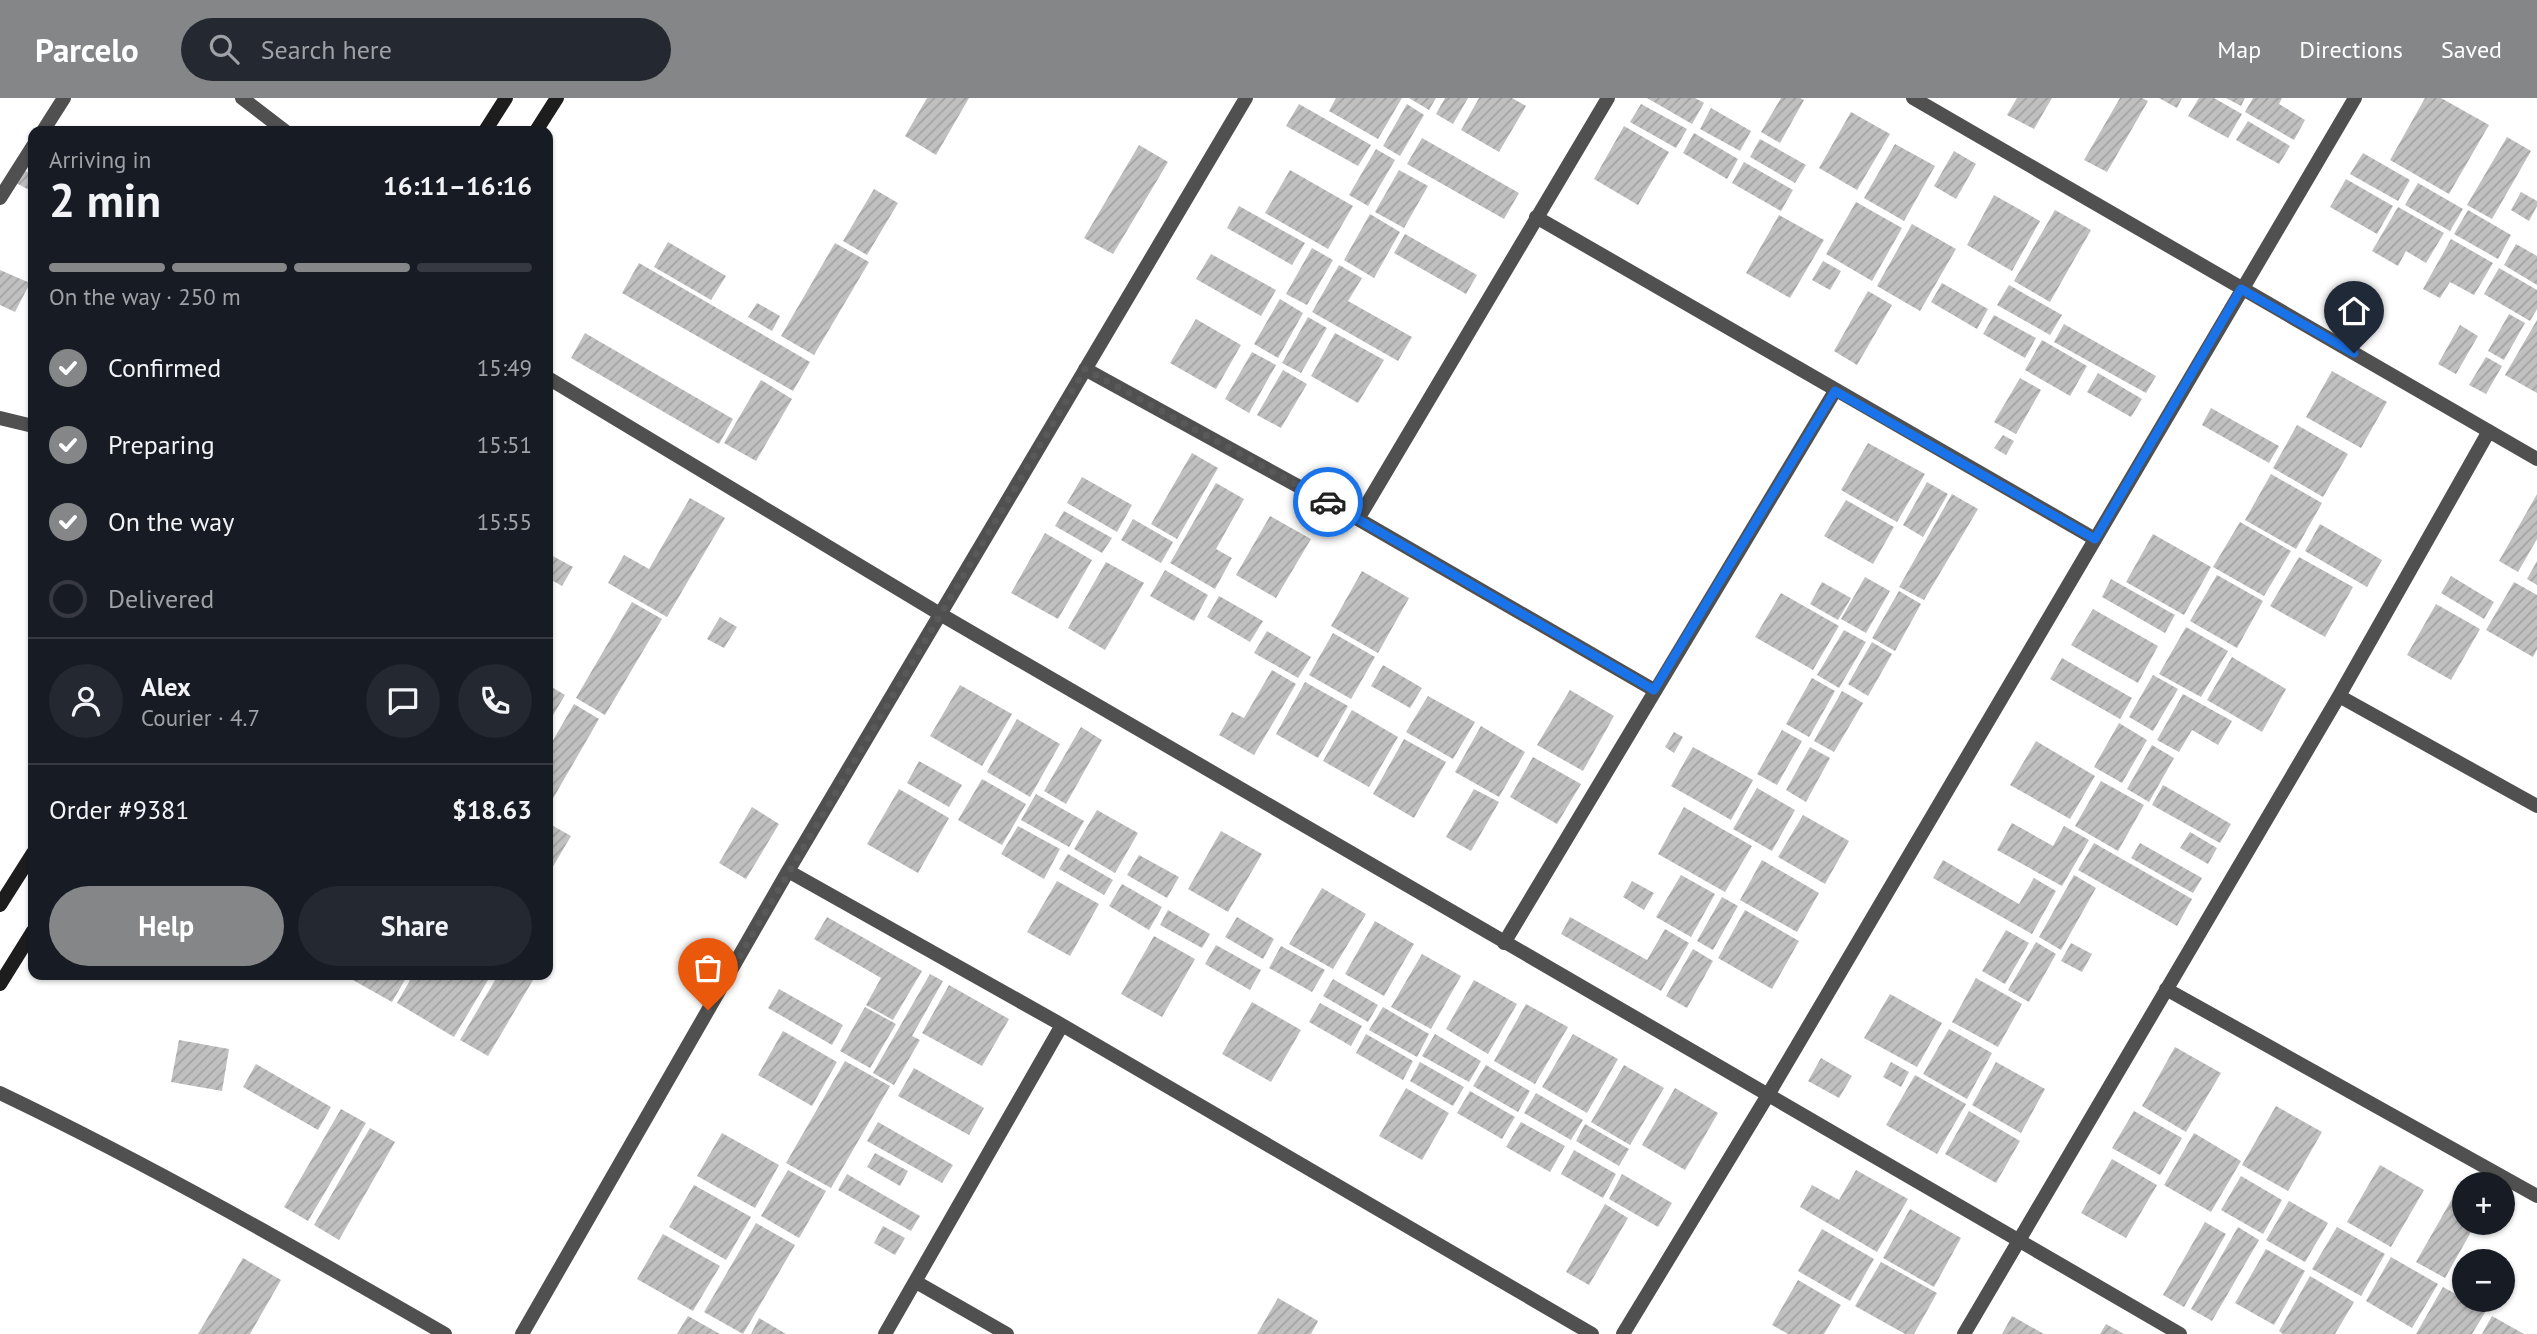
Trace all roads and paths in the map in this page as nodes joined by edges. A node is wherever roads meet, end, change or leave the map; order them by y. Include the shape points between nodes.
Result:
1 (64, 98) edge
2 (242, 98) edge
3 (506, 98) edge
4 (557, 98) edge
5 (1246, 98) edge
6 (1608, 98) edge
7 (1913, 98) edge
8 (2355, 98) edge
9 (46, 126) edge
10 (278, 126) edge
11 (488, 126) edge
12 (539, 126) edge
13 (28, 154) edge
14 (0, 198) edge
15 (1536, 218) junction
16 (2241, 289) junction
17 (1085, 369) junction
18 (553, 381) edge
19 (1835, 391) junction
20 (0, 418) edge
21 (28, 425) edge
22 (2489, 431) junction
23 (2537, 459) edge
24 (1358, 519) junction
25 (2095, 539) junction
26 (940, 614) junction
27 (1654, 690) junction
28 (2339, 695) junction
29 (2537, 806) edge
30 (28, 861) edge
31 (788, 871) junction
32 (0, 905) edge
33 (28, 939) edge
34 (1504, 943) junction
35 (0, 984) edge
36 (2166, 989) junction
37 (1062, 1026) junction
38 (0, 1094) edge
39 (1768, 1095) junction
40 (2537, 1196) edge
41 (2018, 1240) junction
42 (916, 1282) junction
43 (445, 1334) edge
44 (522, 1334) edge
45 (886, 1334) edge
46 (1007, 1334) edge
47 (1592, 1334) edge
48 (1623, 1334) edge
49 (1964, 1334) edge
50 (2180, 1334) edge

1 - 9 street
2 - 10 street
3 - 11 main road
4 - 12 main road
5 - 17 street
6 - 15 street
7 - 16 street
8 - 16 street
13 - 14 street
15 - 19 street
15 - 24 street
16 - 22 street
16 - 25 street
17 - 24 street
17 - 26 street
18 - 26 street
19 - 25 street
19 - 27 street
20 - 21 street
22 - 23 street
22 - 28 street
24 - 27 street
25 - 39 street
26 - 31 street
26 - 34 street
27 - 34 street
28 - 29 street
28 - 36 street
30 - 32 main road
31 - 37 street
31 - 44 street
33 - 35 main road
34 - 39 street
36 - 40 street
36 - 41 street
37 - 42 street
37 - 47 street
38 - 43 street via 108,1146
39 - 41 street
39 - 48 street
41 - 49 street
41 - 50 street
42 - 45 street
42 - 46 street

